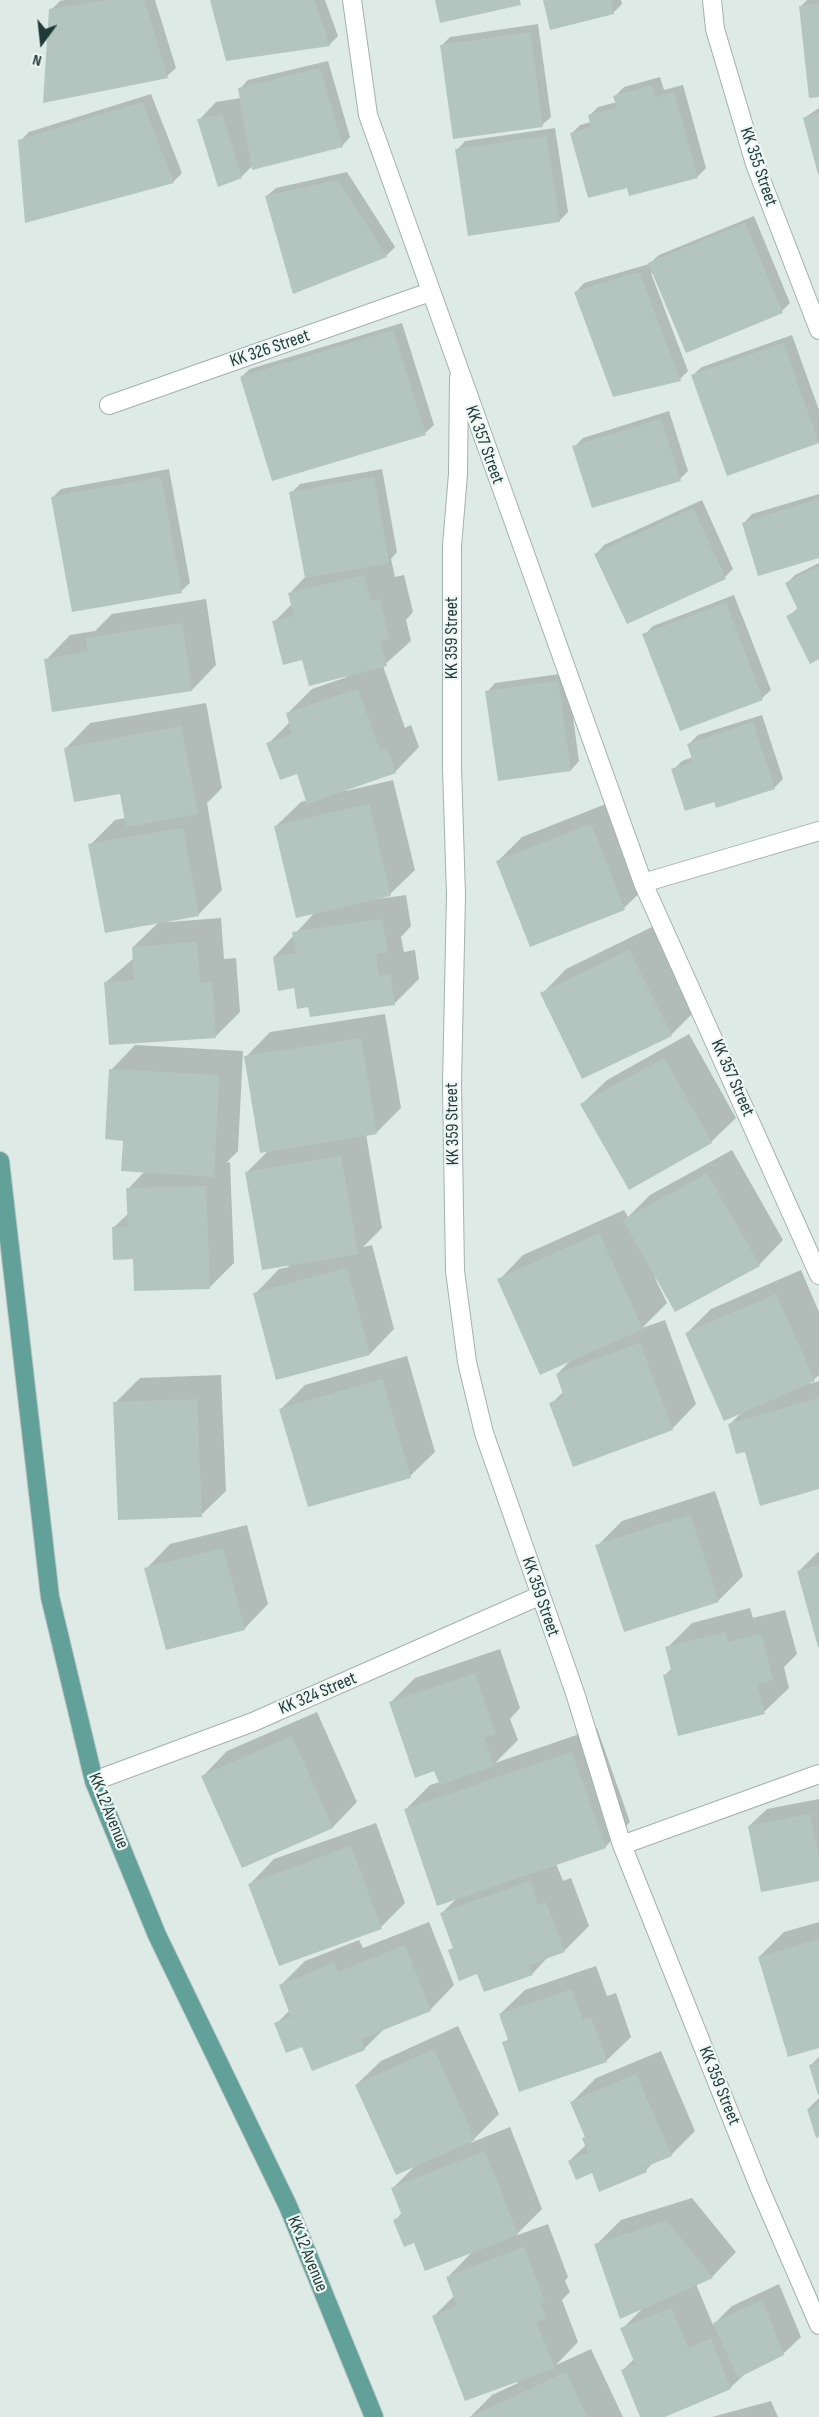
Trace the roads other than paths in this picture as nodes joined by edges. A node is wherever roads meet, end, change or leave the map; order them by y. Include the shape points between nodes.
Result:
1 (352, 0) edge
2 (712, 0) edge
3 (430, 292) junction
4 (819, 330) edge
5 (459, 377) junction
6 (109, 405) dead end
7 (819, 831) edge
8 (643, 883) junction
9 (0, 1161) edge
10 (819, 1275) edge
11 (539, 1596) junction
12 (819, 1774) edge
13 (94, 1781) junction
14 (621, 1845) junction
15 (819, 2325) edge
16 (374, 2417) edge

1 - 3 street, KK 357 Street via 368,115
2 - 4 street, KK 355 Street via 715,29 755,164
3 - 5 street, KK 357 Street
3 - 6 street, KK 326 Street
5 - 8 street, KK 357 Street
5 - 11 street, KK 359 Street via 451,638 456,895 452,1084 455,1271 467,1362 484,1433
7 - 8 street
8 - 10 street, KK 357 Street
9 - 13 main road, KK 12 Avenue via 50,1598
11 - 13 street, KK 324 Street via 253,1722
11 - 14 street, KK 359 Street via 575,1693
12 - 14 street
13 - 16 main road, KK 12 Avenue via 157,1935 288,2206
14 - 15 street, KK 359 Street

